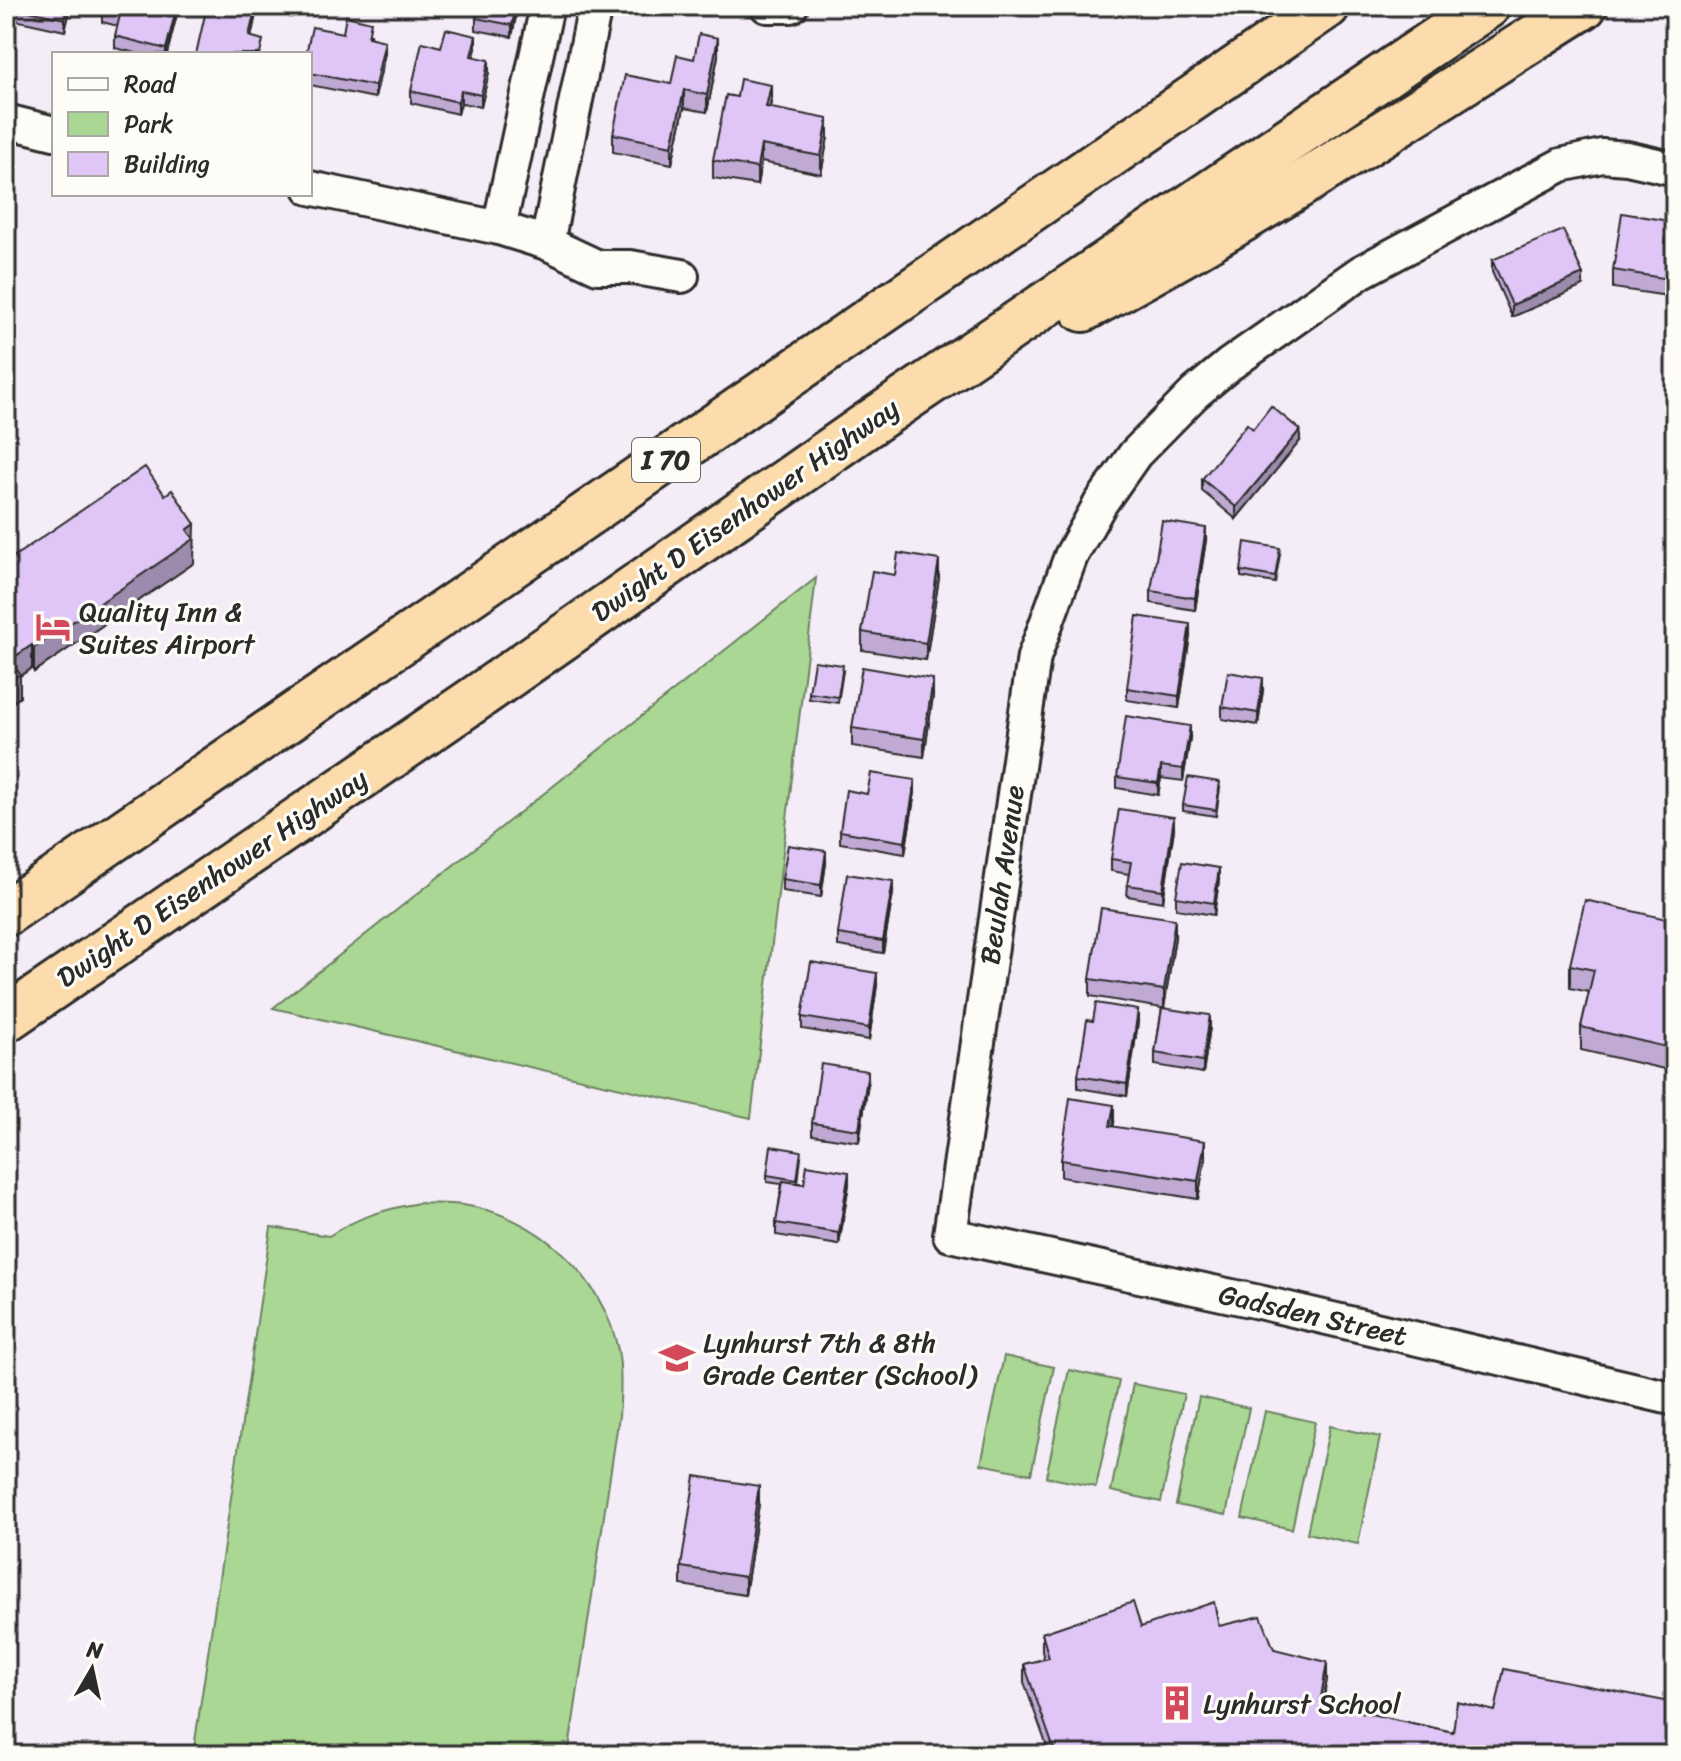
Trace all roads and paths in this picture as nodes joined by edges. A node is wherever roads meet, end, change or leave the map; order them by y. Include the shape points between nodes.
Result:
1 (547, 6) edge
2 (595, 6) edge
3 (767, 6) edge
4 (791, 6) edge
5 (1327, 6) edge
6 (1487, 6) edge
7 (1584, 6) edge
8 (6, 121) edge
9 (52, 132) edge
10 (1675, 169) edge
11 (312, 188) edge
12 (499, 228) junction
13 (547, 243) junction
14 (682, 276) dead end
15 (870, 423) junction
16 (6, 913) edge
17 (6, 1019) edge
18 (950, 1235) joint
19 (1675, 1399) edge

1 - 12 street
2 - 13 street
3 - 4 street
5 - 16 highway, I 70
6 - 15 highway, Dwight D Eisenhower Highway
7 - 15 highway via 1157,270
8 - 9 street
10 - 18 street, Beulah Avenue via 1614,156 1561,165 1361,272 1230,364 1135,454 1071,556 1034,657
11 - 12 street
12 - 13 street
13 - 14 street via 598,267
15 - 17 highway, Dwight D Eisenhower Highway
18 - 19 street, Gadsden Street

